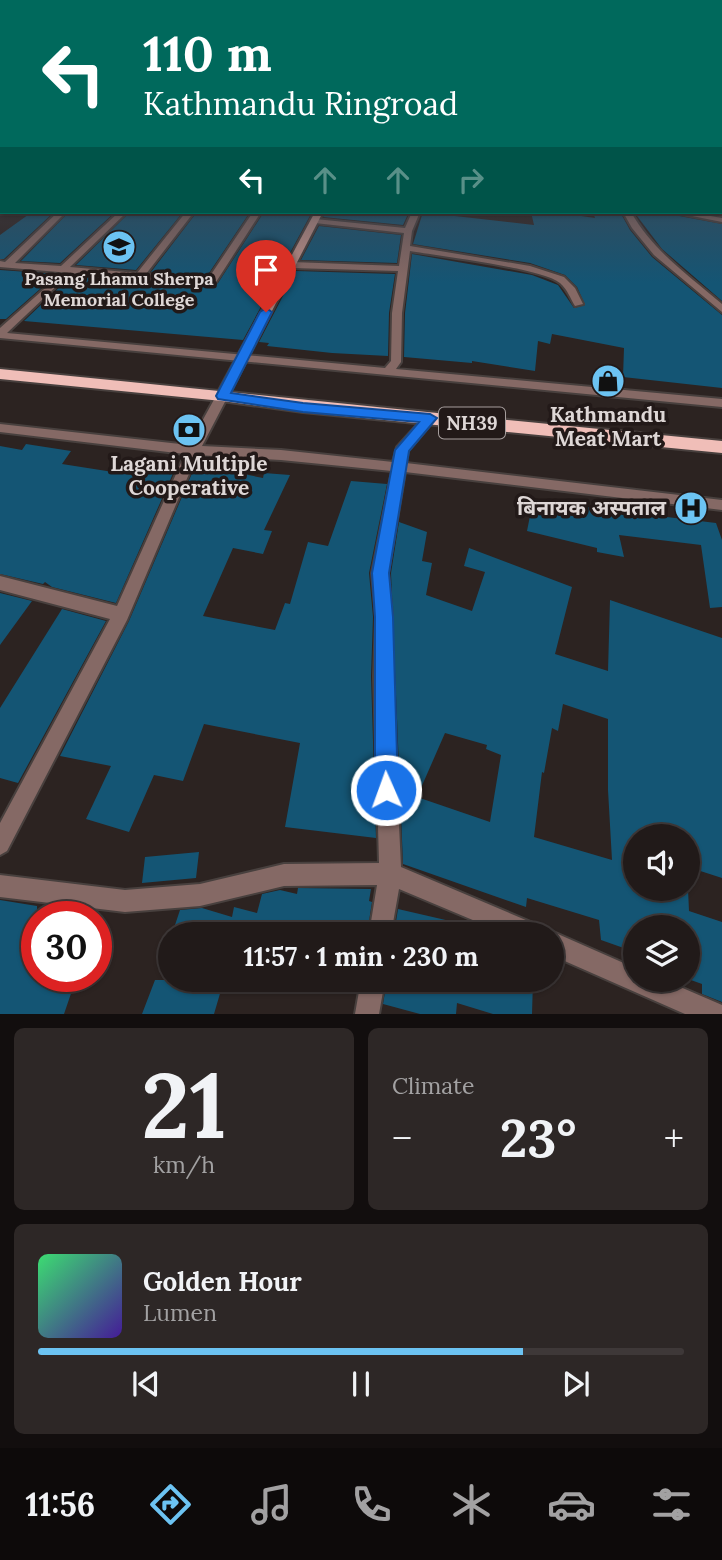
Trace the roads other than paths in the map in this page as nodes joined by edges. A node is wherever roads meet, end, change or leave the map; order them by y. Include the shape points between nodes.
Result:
1 (60, 214) edge
2 (121, 214) edge
3 (188, 214) edge
4 (256, 214) edge
5 (415, 214) edge
6 (628, 214) edge
7 (688, 214) edge
8 (317, 217) edge
9 (722, 220) edge
10 (408, 232) junction
11 (405, 248) junction
12 (3, 265) edge
13 (292, 265) junction
14 (403, 270) junction
15 (62, 273) junction
16 (139, 277) junction
17 (578, 304) dead end
18 (722, 310) edge
19 (0, 335) edge
20 (240, 359) junction
21 (387, 372) junction
22 (0, 374) edge
23 (222, 396) junction
24 (722, 403) edge
25 (430, 418) junction
26 (0, 428) edge
27 (722, 447) edge
28 (193, 450) junction
29 (399, 467) junction
30 (722, 505) edge
31 (0, 583) edge
32 (121, 615) junction
33 (0, 844) edge
34 (390, 874) junction
35 (0, 887) edge
36 (382, 922) edge
37 (504, 922) edge
38 (564, 949) edge
39 (371, 992) edge
40 (367, 1014) edge
41 (715, 1014) edge

1 - 12 street
2 - 15 street
3 - 16 street
4 - 16 street via 211,282
5 - 10 street
6 - 18 street via 654,249
7 - 9 street
8 - 10 street
8 - 13 main road
10 - 11 street
11 - 14 street
11 - 17 street via 530,269 561,279
12 - 15 street
13 - 14 street
13 - 20 main road
14 - 21 street via 396,362
15 - 16 street
15 - 19 street
19 - 20 street
20 - 21 street
20 - 23 main road
21 - 24 street
22 - 23 highway, NH39
23 - 25 highway, NH39
23 - 28 street
25 - 27 highway, NH39
25 - 29 street via 402,450
26 - 28 street
28 - 29 street
28 - 32 street
29 - 30 street
29 - 34 street via 380,573
31 - 32 street
32 - 33 street
34 - 35 street via 284,875 200,895 125,901
34 - 36 street
34 - 37 street
38 - 41 street
39 - 40 street

